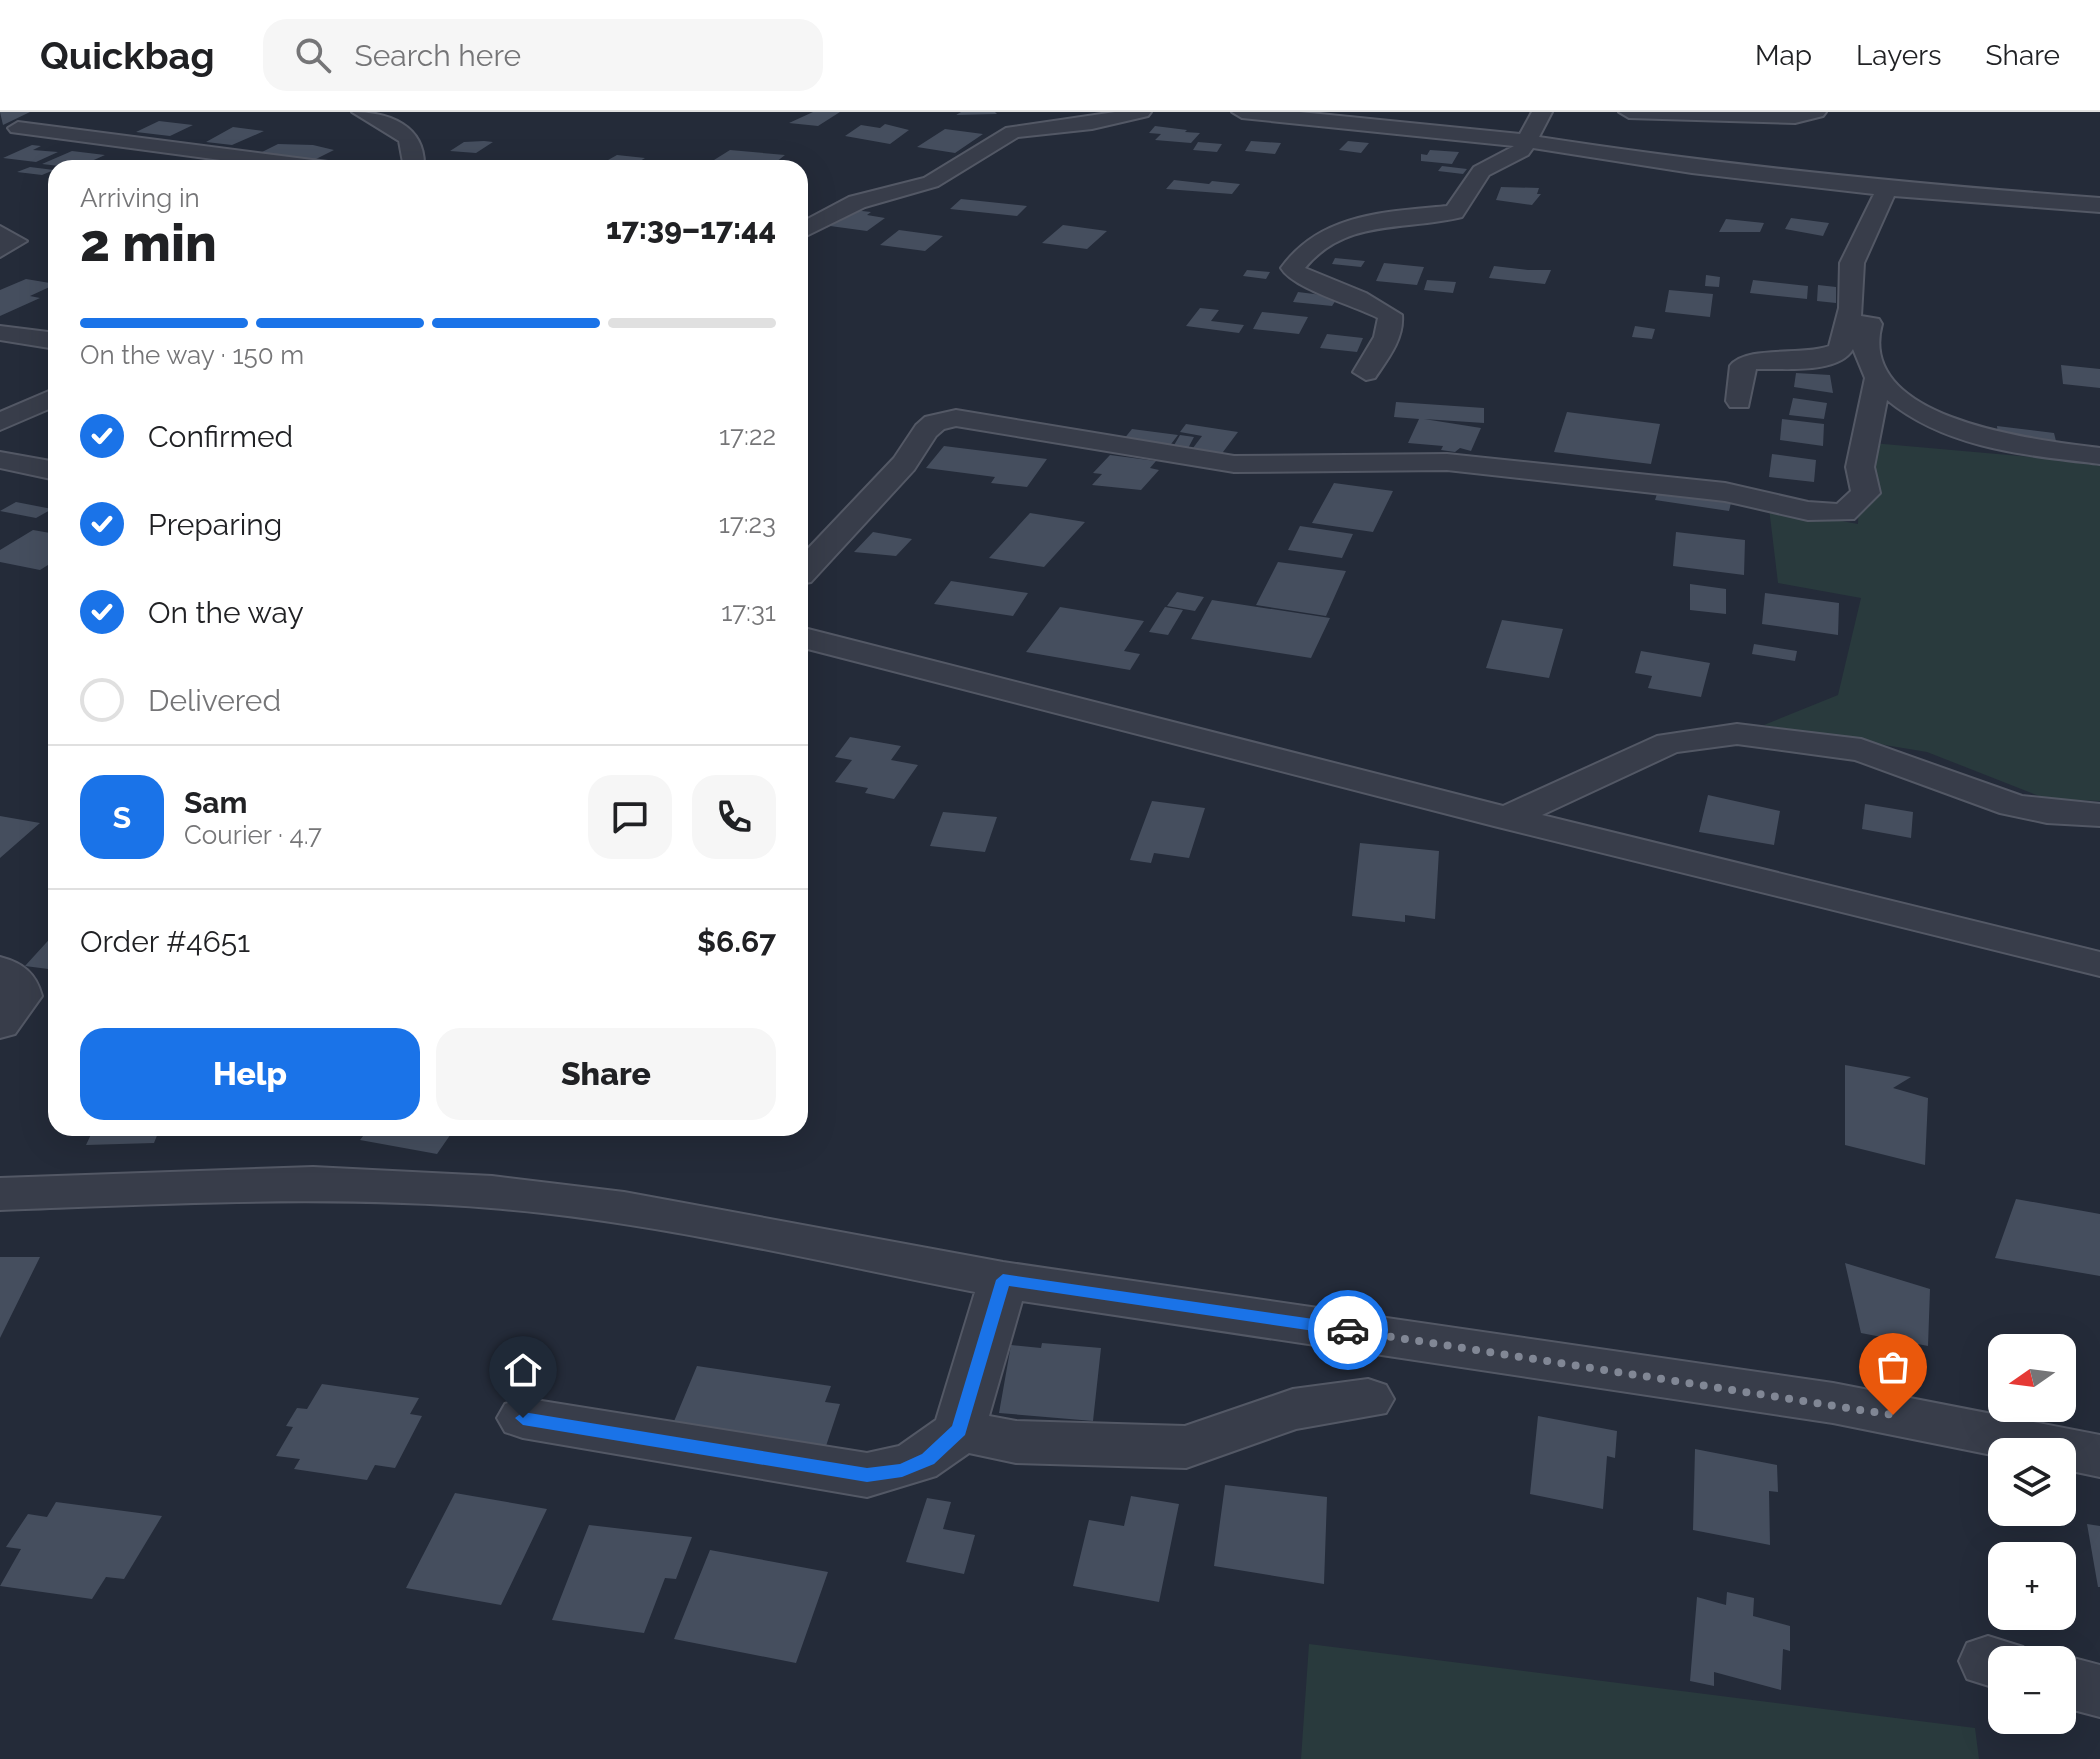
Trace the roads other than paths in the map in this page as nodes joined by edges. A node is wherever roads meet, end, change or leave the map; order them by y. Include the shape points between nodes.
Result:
1 (58, 112) edge
2 (362, 112) edge
3 (1141, 112) edge
4 (1242, 112) edge
5 (1542, 112) edge
6 (1629, 112) edge
7 (1816, 112) edge
8 (9, 131) edge
9 (1527, 141) junction
10 (259, 160) edge
11 (416, 160) edge
12 (1887, 189) junction
13 (2100, 205) edge
14 (808, 228) edge
15 (0, 233) edge
16 (0, 250) edge
17 (1849, 322) junction
18 (0, 333) edge
19 (48, 340) edge
20 (1366, 372) dead end
21 (1878, 378) junction
22 (48, 400) edge
23 (1739, 401) dead end
24 (0, 422) edge
25 (2100, 456) edge
26 (0, 460) edge
27 (48, 469) edge
28 (808, 566) edge
29 (808, 639) edge
30 (2100, 815) edge
31 (1507, 818) junction
32 (2100, 964) edge
33 (0, 970) edge
34 (0, 1025) edge
35 (0, 1194) edge
36 (1003, 1280) junction
37 (1368, 1399) dead end
38 (523, 1418) dead end
39 (959, 1430) junction
40 (2100, 1456) edge
41 (2076, 1685) edge
42 (2100, 1691) edge

1 - 8 street
2 - 11 street via 410,136
3 - 14 street via 1018,130 931,182 857,202
4 - 9 street
5 - 9 street
6 - 7 street via 1795,117
8 - 10 street
9 - 12 street
9 - 20 street via 1515,155 1481,171 1454,212 1372,220 1302,254 1293,268 1298,277 1390,315 1381,349
12 - 13 street
12 - 17 street via 1852,263
15 - 16 street via 16,241
17 - 21 street via 1870,324 1864,352
17 - 23 street via 1840,350 1829,356 1743,366
18 - 19 street
21 - 25 street via 1905,404 1946,428 2027,447
21 - 28 street via 1860,467 1866,493 1844,513 1808,511 1725,492 1447,462 1234,464 956,418 926,431 904,464
22 - 24 street
26 - 27 street
29 - 31 street
30 - 31 street via 2013,805 1861,750 1737,734 1669,743
31 - 32 street
33 - 34 street via 18,982 21,996
35 - 36 street via 313,1183 492,1192 624,1208
36 - 39 street
36 - 40 street via 1833,1403
37 - 39 street via 1293,1409 1186,1447 1016,1442
38 - 39 street via 867,1475 902,1470 928,1459
41 - 42 street

